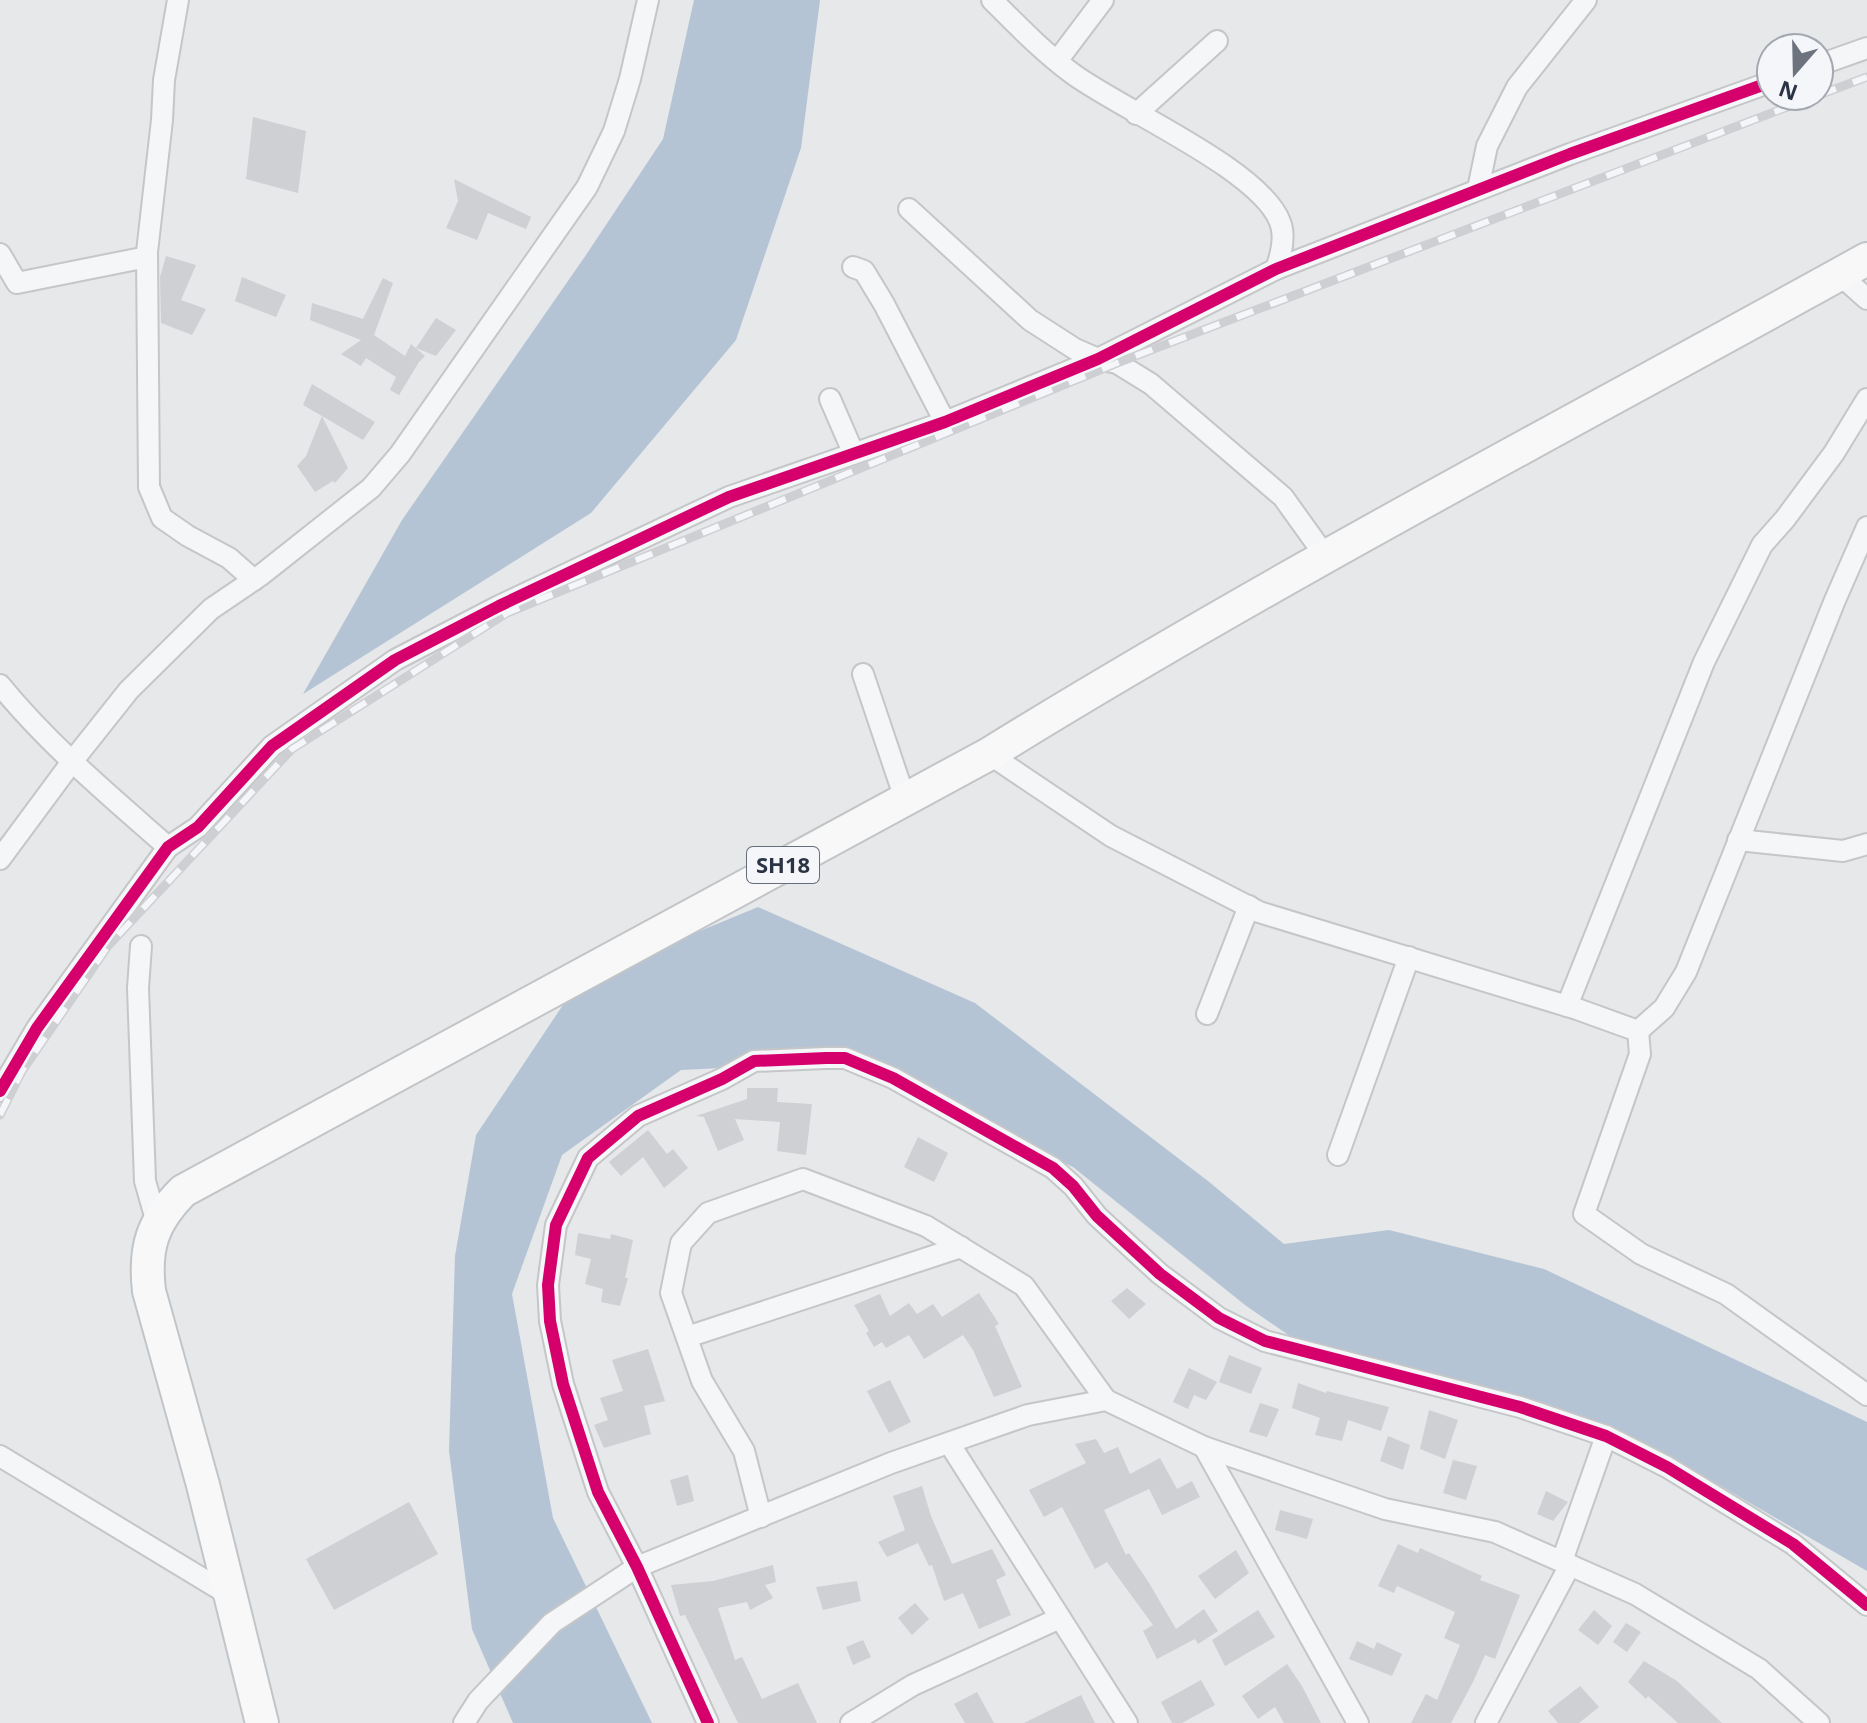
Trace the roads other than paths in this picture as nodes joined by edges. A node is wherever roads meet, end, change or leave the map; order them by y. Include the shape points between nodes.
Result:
1 (178, 0) edge
2 (648, 0) edge
3 (992, 0) edge
4 (1103, 0) edge
5 (1586, 0) edge
6 (1217, 41) dead end
7 (1867, 48) edge
8 (1835, 59) edge
9 (1057, 61) junction
10 (1755, 88) edge
11 (1136, 114) junction
12 (1478, 189) junction
13 (909, 209) dead end
14 (0, 254) edge
15 (147, 257) junction
16 (1867, 259) edge
17 (853, 267) dead end
18 (1276, 269) junction
19 (1839, 274) junction
20 (1867, 299) edge
21 (1098, 359) junction
22 (830, 399) dead end
23 (1867, 399) edge
24 (945, 422) junction
25 (853, 452) junction
26 (1867, 527) edge
27 (1326, 557) junction
28 (254, 580) junction
29 (863, 674) dead end
30 (0, 685) edge
31 (989, 754) junction
32 (71, 763) junction
33 (905, 799) junction
34 (1738, 840) junction
35 (1867, 844) edge
36 (168, 847) junction
37 (0, 859) edge
38 (1249, 906) junction
39 (141, 946) dead end
40 (1409, 957) junction
41 (1567, 1006) junction
42 (1207, 1014) dead end
43 (1638, 1031) junction
44 (0, 1091) edge
45 (1338, 1155) dead end
46 (157, 1223) junction
47 (961, 1247) junction
48 (687, 1337) junction
49 (1867, 1395) edge
50 (1106, 1400) junction
51 (1606, 1436) junction
52 (949, 1443) junction
53 (1204, 1447) junction
54 (0, 1456) edge
55 (761, 1517) junction
56 (1566, 1563) junction
57 (637, 1567) junction
58 (231, 1596) junction
59 (1867, 1605) edge
60 (1060, 1618) junction
61 (262, 1723) edge
62 (464, 1723) edge
63 (708, 1723) edge
64 (851, 1723) edge
65 (1127, 1723) edge
66 (1358, 1723) edge
67 (1486, 1723) edge
68 (1819, 1723) edge

1 - 15 street via 164,80
2 - 28 street via 614,131 587,187 400,454 332,522
3 - 9 street
4 - 9 street
5 - 12 street via 1517,87 1487,146
6 - 11 street
7 - 8 street
9 - 11 street
10 - 12 street
11 - 18 street via 1226,166 1262,194 1281,222 1283,250
12 - 18 street
13 - 21 street via 1030,320
14 - 15 street via 17,283
15 - 28 street via 149,487 162,518 229,558
16 - 19 main road, SH18
17 - 24 street via 864,271 884,304
18 - 21 street
19 - 20 street
19 - 27 main road, SH18
21 - 24 street
21 - 27 street via 1117,363 1151,384 1283,497
22 - 25 street
23 - 41 street via 1834,453 1762,545 1704,662
24 - 25 street
25 - 36 street via 729,497 395,660 272,746 198,827
26 - 34 street
27 - 31 main road, SH18
28 - 32 street via 211,609 129,690
29 - 33 street
30 - 32 street
31 - 33 main road, SH18
31 - 38 street via 1111,836
32 - 36 street
32 - 37 street
33 - 46 main road, SH18 via 183,1191
34 - 35 street via 1843,851
34 - 43 street via 1686,972 1664,1008
36 - 44 street via 37,1028
38 - 40 street
38 - 42 street
39 - 46 street via 145,1181
40 - 41 street
40 - 45 street
41 - 43 street
43 - 49 street via 1640,1054 1584,1214 1641,1254 1726,1294
46 - 58 main road, SH18 via 146,1264 149,1291
47 - 48 street
47 - 48 street via 926,1226 803,1179 708,1213 681,1243 671,1293
47 - 50 street via 1024,1286
48 - 55 street via 702,1381 744,1451
50 - 52 street via 1028,1415
50 - 53 street
51 - 56 street
51 - 57 street via 1520,1407 1265,1341 1219,1318 1160,1274 1053,1168 893,1078 845,1058 754,1061 638,1116 588,1158 556,1225 548,1285 563,1384 598,1492
51 - 59 street via 1793,1544
52 - 55 street
52 - 60 street
53 - 56 street via 1385,1509 1495,1532
53 - 66 street
54 - 58 street
55 - 57 street
56 - 67 street
56 - 68 street via 1635,1594 1759,1669
57 - 62 street via 552,1623 478,1701
57 - 63 street
58 - 61 main road, SH18
60 - 64 street via 913,1685
60 - 65 street

